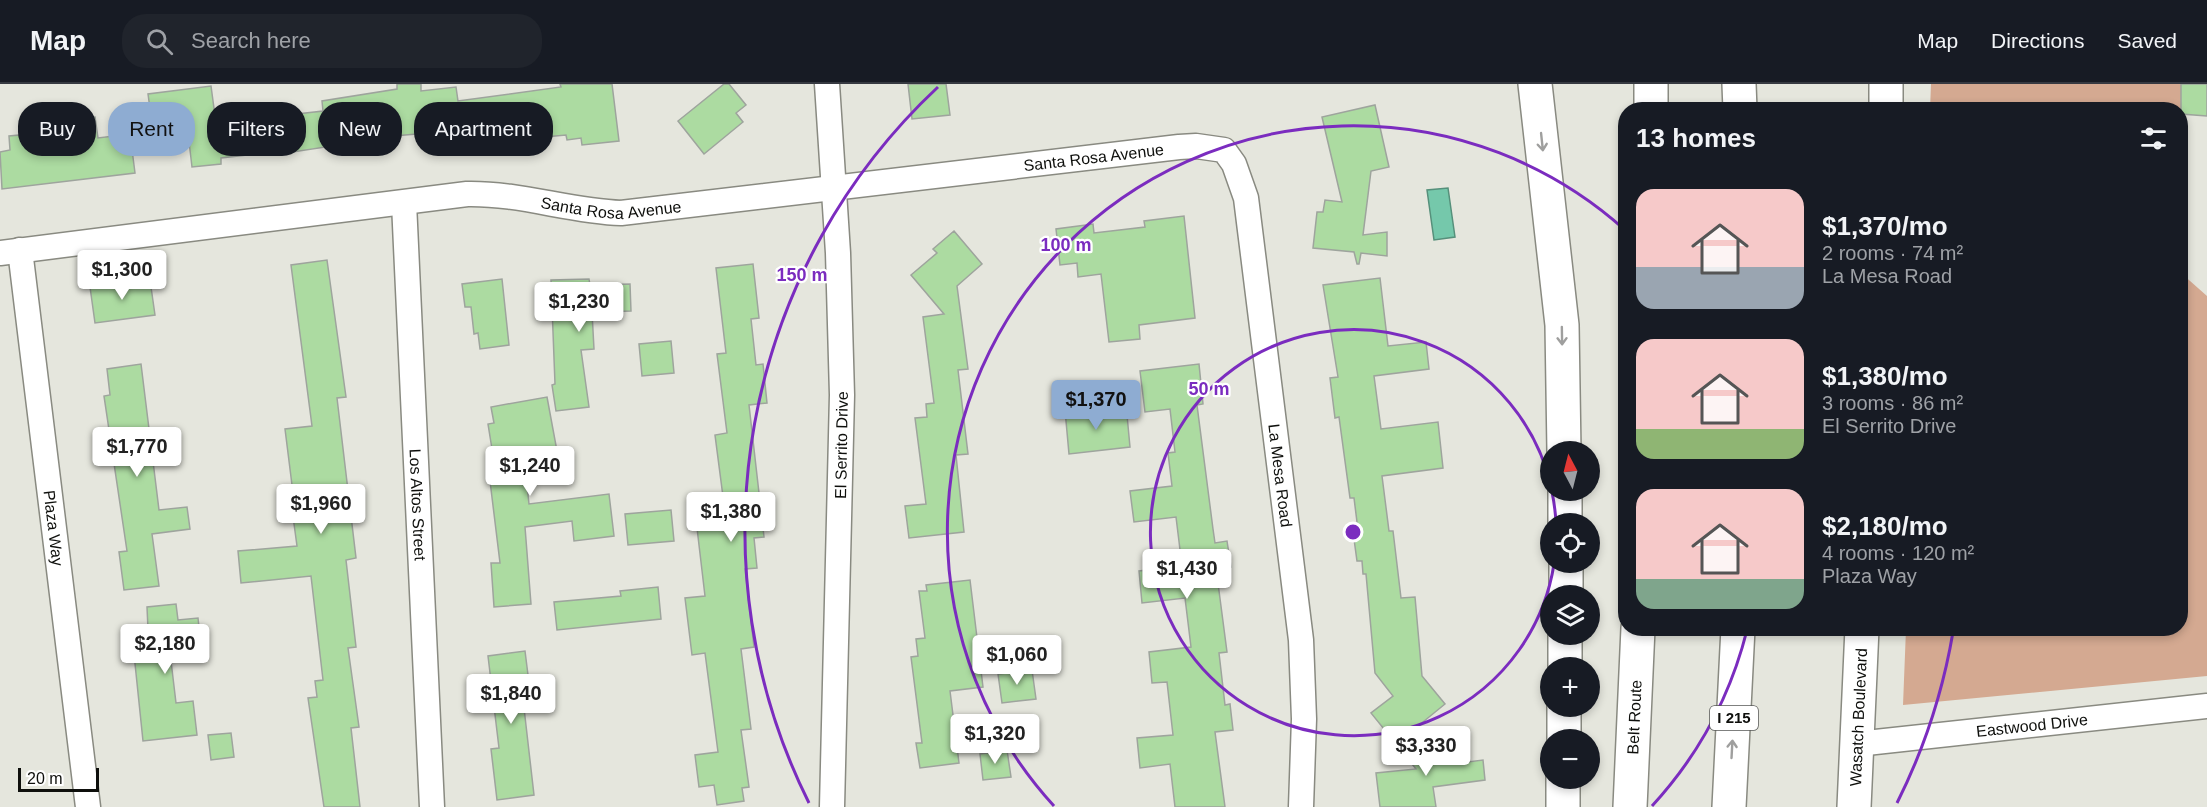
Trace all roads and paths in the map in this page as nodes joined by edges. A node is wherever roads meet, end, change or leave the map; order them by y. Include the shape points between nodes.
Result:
1 (827, 84) edge
2 (1535, 84) edge
3 (1651, 84) edge
4 (1739, 84) edge
5 (1886, 84) edge
6 (1651, 102) edge
7 (1740, 102) edge
8 (1886, 102) edge
9 (1224, 150) joint
10 (834, 188) junction
11 (404, 203) junction
12 (10, 251) edge
13 (1564, 441) edge
14 (1638, 636) edge
15 (1738, 636) edge
16 (1862, 636) edge
17 (2207, 706) edge
18 (1857, 744) junction
19 (1563, 789) edge
20 (88, 807) edge
21 (432, 807) edge
22 (831, 807) edge
23 (1301, 807) edge
24 (1563, 807) edge
25 (1630, 807) edge
26 (1729, 807) edge
27 (1854, 807) edge

1 - 10 street, El Serrito Drive
2 -> 13 main road via 1562,325
3 - 6 main road
4 - 7 main road
5 - 8 main road
9 - 10 street, Santa Rosa Avenue via 1179,147
9 - 23 street, La Mesa Road via 1234,164 1246,198 1301,640
10 - 11 street, Santa Rosa Avenue via 621,213 505,195 467,194
10 - 22 street, El Serrito Drive via 842,405
11 - 12 street, Santa Rosa Avenue
11 - 21 street, Los Altos Street
12 - 20 street, Plaza Way
14 - 25 main road, Belt Route
26 -> 15 main road, I 215
16 - 18 main road, Wasatch Boulevard
17 - 18 street, Eastwood Drive
18 - 27 main road, Wasatch Boulevard
19 - 24 main road

